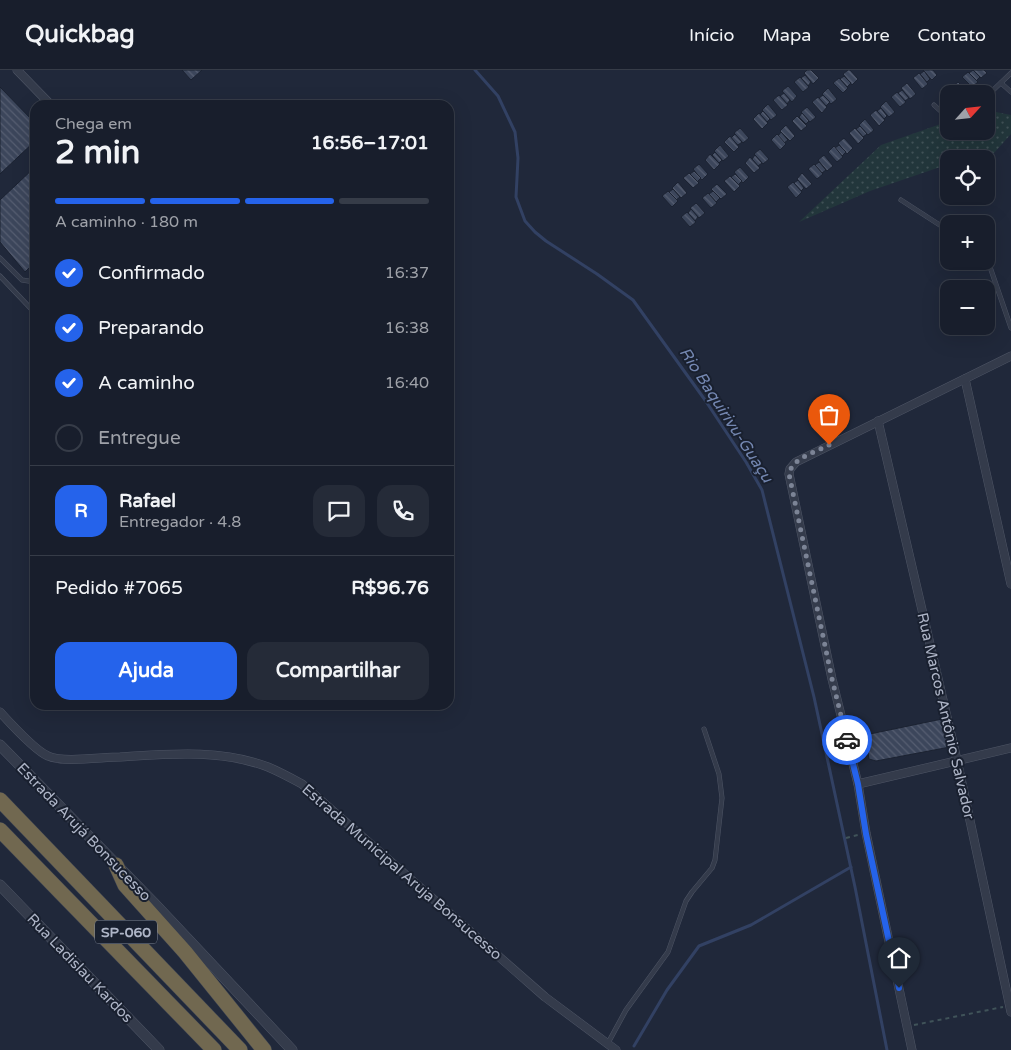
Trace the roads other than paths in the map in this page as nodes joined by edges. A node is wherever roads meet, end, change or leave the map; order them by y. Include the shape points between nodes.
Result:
1 (17, 70) edge
2 (1011, 73) edge
3 (1001, 82) junction
4 (995, 88) edge
5 (1011, 92) edge
6 (46, 100) edge
7 (934, 105) dead end
8 (940, 111) edge
9 (901, 200) dead end
10 (940, 225) edge
11 (0, 258) edge
12 (991, 270) edge
13 (0, 276) edge
14 (30, 281) edge
15 (30, 308) edge
16 (1011, 328) edge
17 (1011, 356) edge
18 (965, 379) junction
19 (878, 421) junction
20 (1011, 584) edge
21 (0, 712) edge
22 (704, 729) dead end
23 (0, 745) edge
24 (1011, 748) edge
25 (957, 760) junction
26 (858, 784) junction
27 (0, 800) edge
28 (0, 830) edge
29 (116, 865) junction
30 (0, 885) edge
31 (1010, 1009) edge
32 (608, 1043) junction
33 (159, 1050) edge
34 (214, 1050) edge
35 (240, 1050) edge
36 (264, 1050) edge
37 (292, 1050) edge
38 (616, 1050) edge
39 (912, 1050) edge

1 - 6 street
2 - 3 lane
3 - 4 lane
3 - 5 lane
7 - 8 lane
9 - 10 lane
11 - 14 lane via 22,280
12 - 16 lane
13 - 15 lane
17 - 18 street
18 - 19 street
18 - 20 street
19 - 25 street, Rua Marcos Antônio Salvador
19 - 26 street via 796,462 789,474 832,679
21 - 32 street, Estrada Municipal Aruja Bonsucesso via 48,756 70,759 210,755 267,767 302,784 545,996
22 - 32 lane via 721,787 716,860 686,902 668,952 626,1010
23 - 29 street, Estrada Arujá Bonsucesso
24 - 25 street
25 - 26 street
25 - 31 street, Rua Marcos Antônio Salvador
26 - 39 street
27 - 35 highway, SP-060
28 - 34 highway, SP-060
29 - 36 highway via 125,885 185,952
29 - 37 street, Estrada Arujá Bonsucesso
30 - 33 street, Rua Ladislau Kardos
32 - 38 street, Estrada Municipal Aruja Bonsucesso

